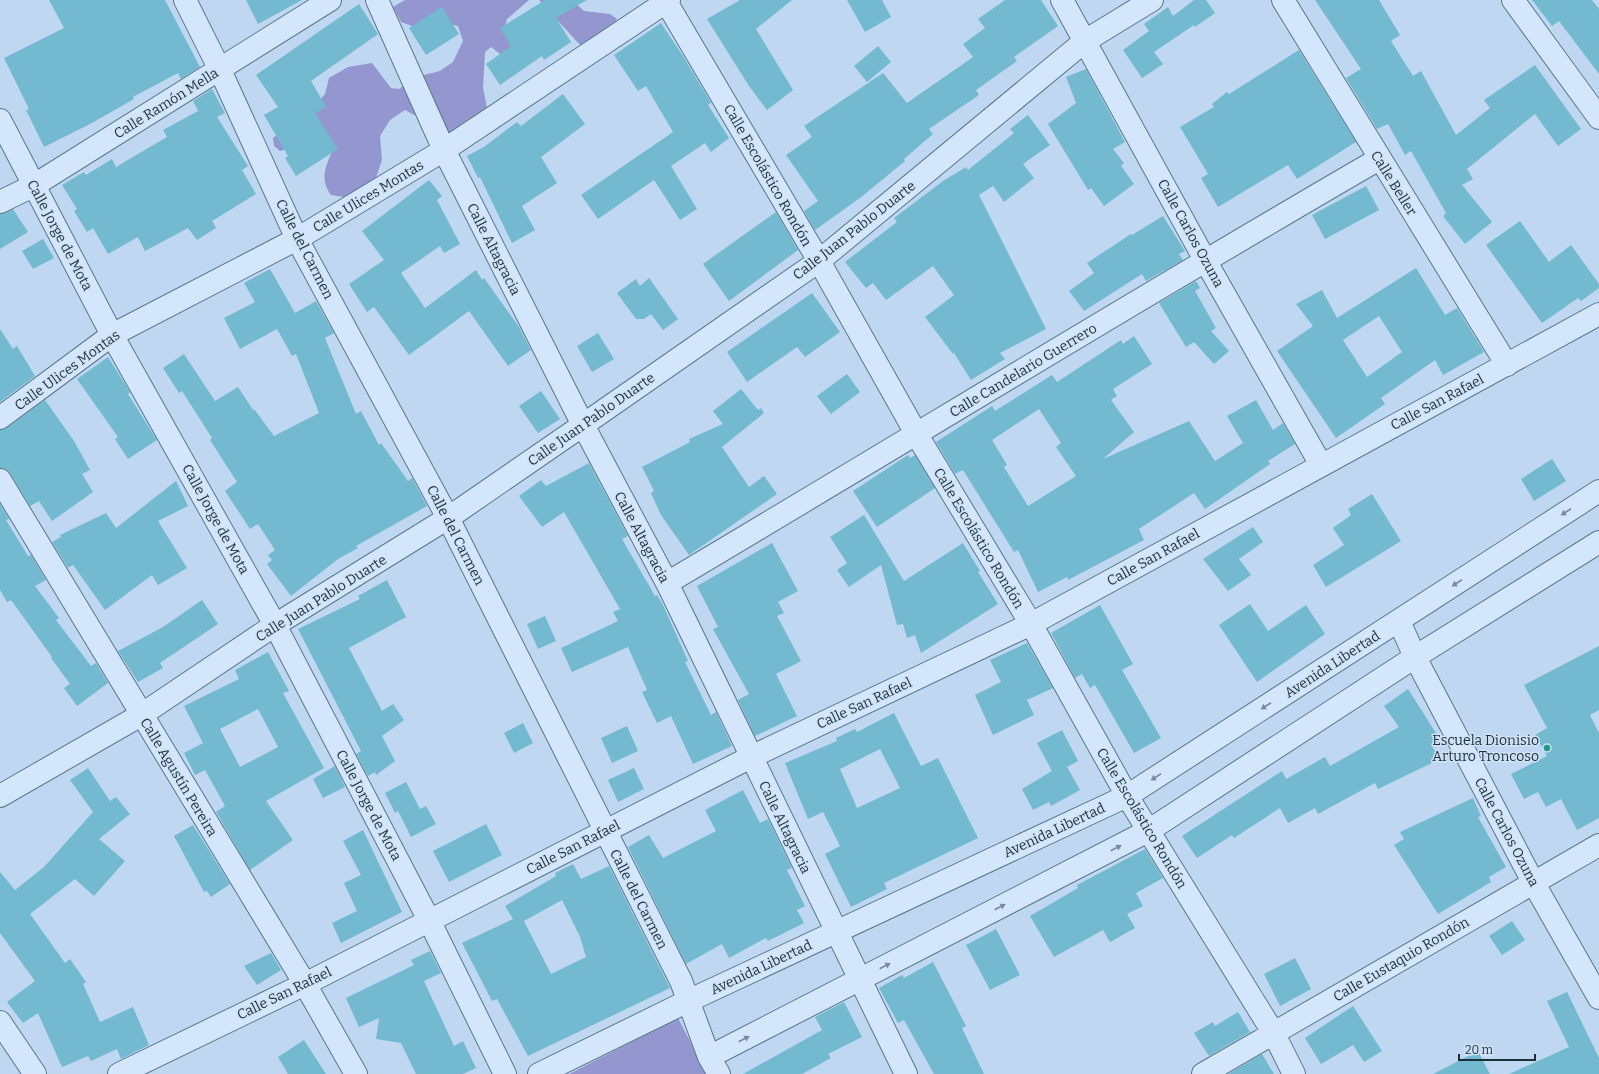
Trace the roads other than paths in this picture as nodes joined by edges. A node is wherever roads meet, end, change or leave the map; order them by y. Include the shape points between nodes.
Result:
1 (185, 0) edge
2 (330, 0) edge
3 (377, 0) edge
4 (1062, 0) edge
5 (1152, 0) edge
6 (1283, 0) edge
7 (1513, 0) edge
8 (667, 1) edge
9 (1085, 41) junction
10 (220, 70) junction
11 (1599, 118) edge
12 (0, 120) edge
13 (444, 150) junction
14 (1379, 159) junction
15 (34, 186) junction
16 (0, 202) edge
17 (297, 239) junction
18 (1205, 260) junction
19 (818, 261) junction
20 (1599, 314) edge
21 (112, 335) junction
22 (1507, 364) junction
23 (0, 418) edge
24 (582, 425) junction
25 (917, 434) junction
26 (1321, 465) junction
27 (0, 480) edge
28 (1599, 491) edge
29 (448, 518) junction
30 (1599, 542) edge
31 (667, 583) junction
32 (1398, 621) junction
33 (1031, 624) junction
34 (275, 625) junction
35 (1415, 657) junction
36 (141, 715) junction
37 (751, 757) junction
38 (0, 796) edge
39 (1127, 796) junction
40 (604, 831) junction
41 (1148, 831) junction
42 (1599, 845) edge
43 (1533, 882) junction
44 (429, 920) junction
45 (837, 932) junction
46 (860, 979) junction
47 (305, 984) junction
48 (1599, 998) edge
49 (688, 1001) junction
50 (0, 1022) edge
51 (1274, 1034) junction
52 (714, 1065) edge
53 (35, 1074) edge
54 (119, 1074) edge
55 (356, 1074) edge
56 (505, 1074) edge
57 (539, 1074) edge
58 (906, 1074) edge
59 (1202, 1074) edge
60 (1294, 1074) edge

1 - 10 street, Calle del Carmen
2 - 10 street, Calle Ramón Mella
3 - 13 street, Calle Altagracia
4 - 9 street, Calle Carlos Ozuna
5 - 9 street, Calle Juan Pablo Duarte
6 - 14 street, Calle Beller
7 - 11 street
8 - 13 street, Calle Ulices Montas
8 - 19 street, Calle Escolástico Rondón
9 - 18 street, Calle Carlos Ozuna
9 - 19 street, Calle Juan Pablo Duarte
10 - 15 street, Calle Ramón Mella
10 - 17 street, Calle del Carmen
12 - 15 street, Calle Jorge de Mota
13 - 17 street, Calle Ulices Montas
13 - 24 street, Calle Altagracia
14 - 18 street, Calle Candelario Guerrero
14 - 22 street, Calle Beller
15 - 16 street, Calle Ramón Mella
15 - 21 street, Calle Jorge de Mota
17 - 21 street, Calle Ulices Montas
17 - 29 street, Calle del Carmen
18 - 25 street, Calle Candelario Guerrero
18 - 26 street, Calle Carlos Ozuna
19 - 24 street, Calle Juan Pablo Duarte
19 - 25 street, Calle Escolástico Rondón
20 - 22 street, Calle San Rafael
21 - 23 street, Calle Ulices Montas
21 - 34 street, Calle Jorge de Mota
22 - 26 street, Calle San Rafael
24 - 29 street, Calle Juan Pablo Duarte
24 - 31 street, Calle Altagracia
25 - 31 street, Calle Candelario Guerrero
25 - 33 street, Calle Escolástico Rondón
26 - 33 street, Calle San Rafael
27 - 36 street, Calle Agustín Pereira
28 -> 32 street, Avenida Libertad
29 - 34 street, Calle Juan Pablo Duarte
29 - 40 street, Calle del Carmen
30 - 35 street
31 - 37 street, Calle Altagracia
32 - 35 street, Calle Carlos Ozuna
32 -> 39 street, Avenida Libertad
33 - 37 street, Calle San Rafael
33 - 39 street, Calle Escolástico Rondón
34 - 36 street, Calle Juan Pablo Duarte
34 - 44 street, Calle Jorge de Mota
35 - 41 street
35 - 43 street, Calle Carlos Ozuna
36 - 38 street, Calle Juan Pablo Duarte
36 - 47 street, Calle Agustín Pereira
37 - 40 street, Calle San Rafael
37 - 45 street, Calle Altagracia
39 - 41 street, Calle Escolástico Rondón
39 - 45 street, Avenida Libertad
40 - 44 street, Calle San Rafael
40 - 49 street, Calle del Carmen via 681,981
46 -> 41 street
41 - 51 street, Calle Escolástico Rondón
42 - 43 street, Calle Eustaquio Rondón
43 - 48 street, Calle Carlos Ozuna
43 - 51 street, Calle Eustaquio Rondón
44 - 47 street, Calle San Rafael
44 - 56 street, Calle Jorge de Mota
45 - 46 street, Calle Altagracia
45 - 49 street, Avenida Libertad
52 -> 46 street
46 - 58 street, Calle Altagracia
47 - 54 street, Calle San Rafael
47 - 55 street, Calle Agustín Pereira
49 - 52 street, Calle del Carmen
49 - 57 street, Avenida Libertad
50 - 53 street
51 - 59 street, Calle Eustaquio Rondón
51 - 60 street, Calle Escolástico Rondón

